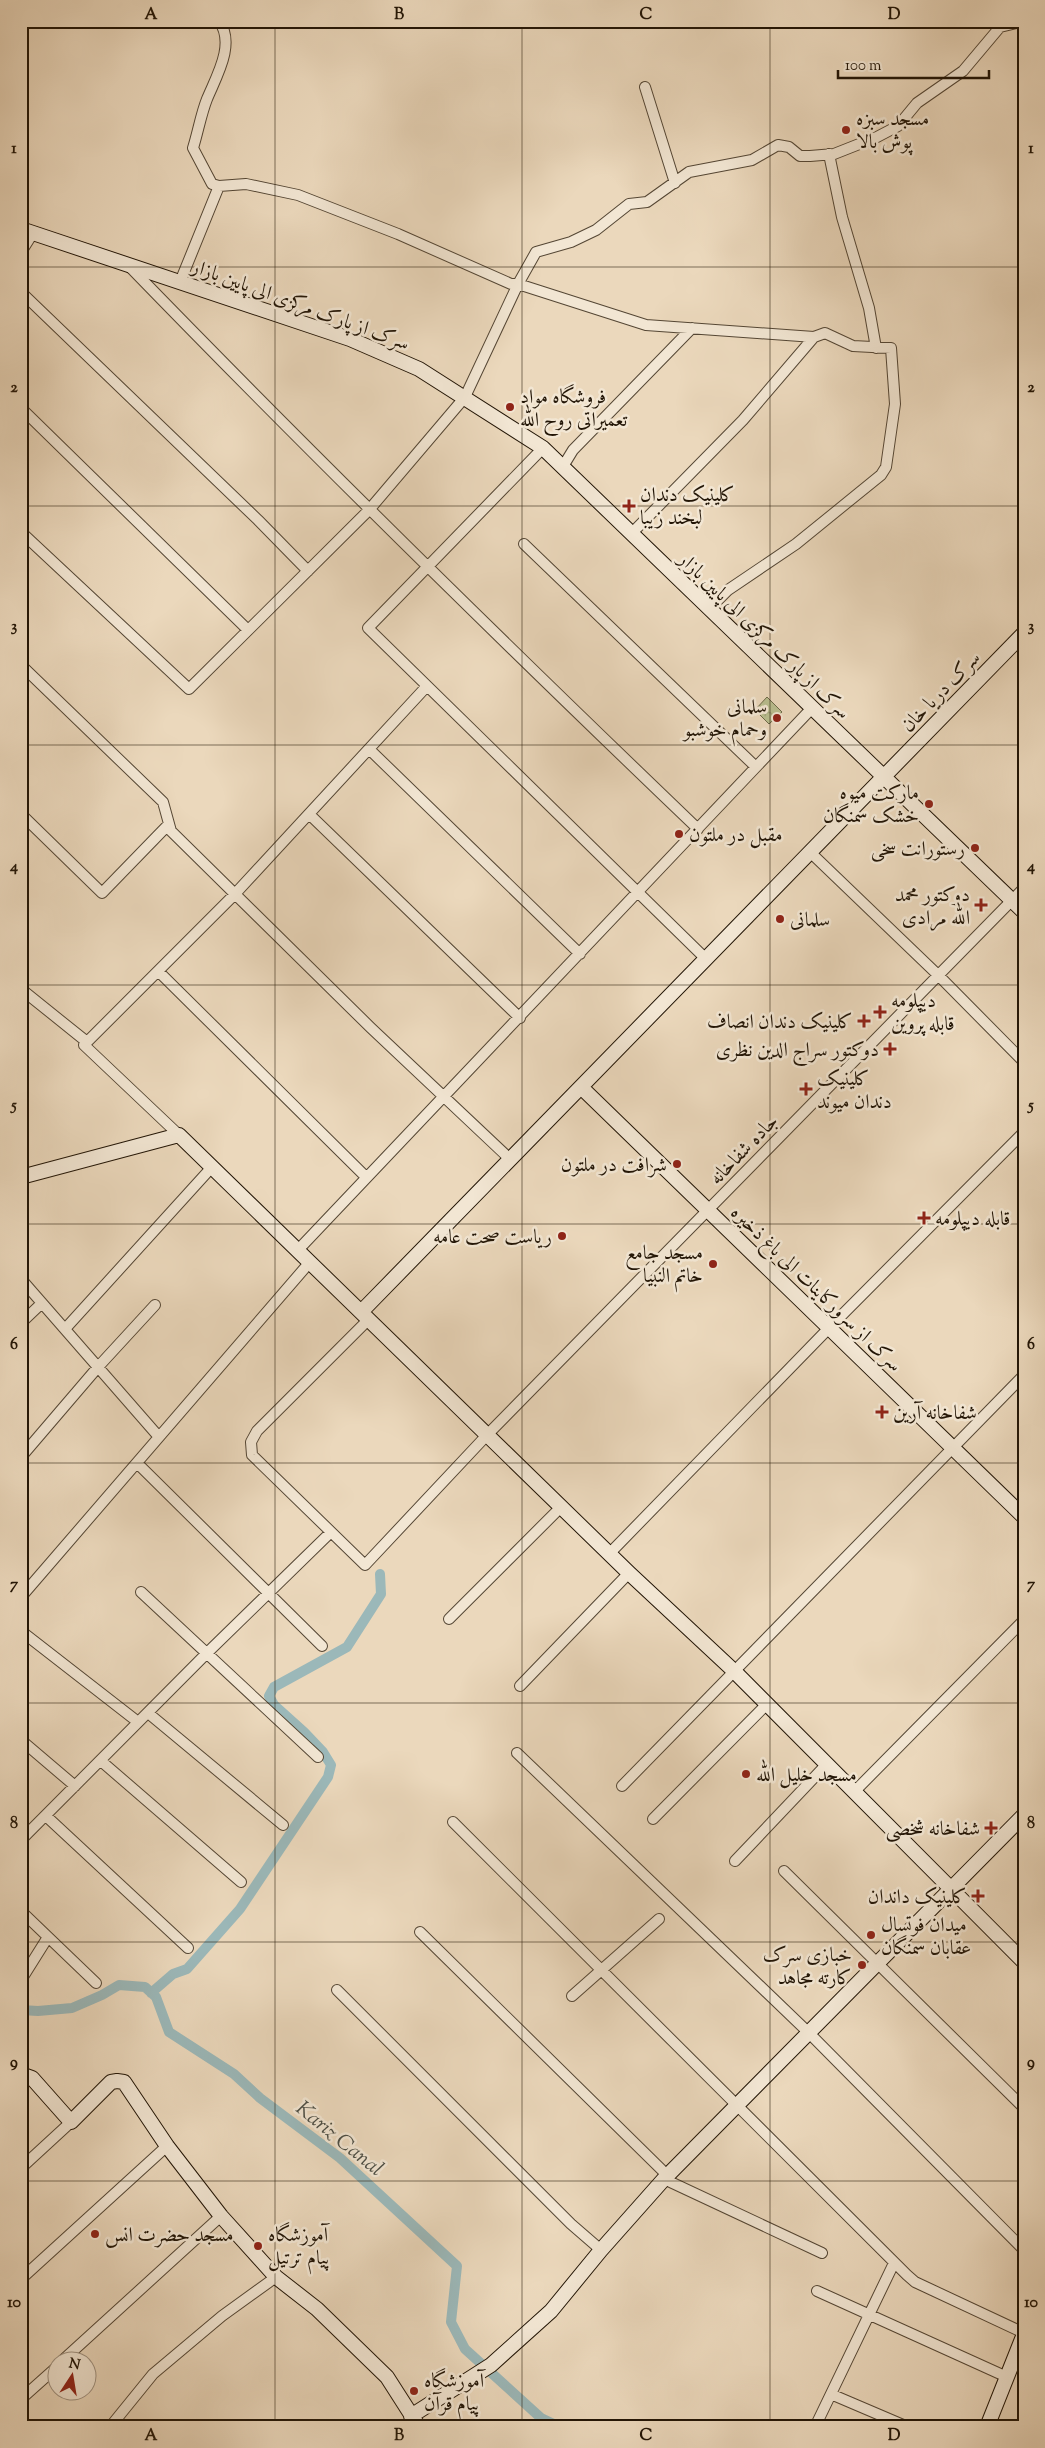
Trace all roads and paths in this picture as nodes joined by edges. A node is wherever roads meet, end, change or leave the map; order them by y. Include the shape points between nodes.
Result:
1 (219, 21) edge
2 (1024, 21) edge
3 (645, 87) dead end
4 (830, 154) junction
5 (675, 183) junction
6 (219, 186) junction
7 (27, 231) edge
8 (21, 252) edge
9 (127, 264) junction
10 (180, 282) junction
11 (518, 284) junction
12 (21, 292) edge
13 (692, 328) junction
14 (814, 338) junction
15 (876, 348) junction
16 (465, 397) junction
17 (21, 408) edge
18 (543, 448) junction
19 (562, 468) junction
20 (369, 510) junction
21 (21, 532) edge
22 (631, 534) junction
23 (524, 544) dead end
24 (427, 567) junction
25 (308, 571) junction
26 (709, 609) junction
27 (248, 630) junction
28 (1024, 633) edge
29 (21, 665) edge
30 (426, 686) junction
31 (812, 708) junction
32 (369, 749) junction
33 (756, 767) junction
34 (885, 778) junction
35 (21, 814) edge
36 (309, 814) junction
37 (169, 824) junction
38 (698, 829) junction
39 (811, 853) junction
40 (1024, 888) edge
41 (638, 893) junction
42 (234, 895) junction
43 (1012, 901) junction
44 (1024, 912) edge
45 (580, 954) junction
46 (706, 959) junction
47 (158, 971) junction
48 (938, 975) junction
49 (21, 989) edge
50 (520, 1018) junction
51 (87, 1042) junction
52 (1024, 1062) edge
53 (582, 1088) junction
54 (443, 1096) junction
55 (1024, 1132) edge
56 (179, 1135) junction
57 (511, 1160) junction
58 (212, 1167) junction
59 (21, 1177) edge
60 (366, 1177) junction
61 (708, 1210) junction
62 (298, 1250) junction
63 (310, 1262) junction
64 (21, 1279) edge
65 (42, 1303) junction
66 (155, 1305) dead end
67 (365, 1315) junction
68 (21, 1323) edge
69 (829, 1328) junction
70 (65, 1329) junction
71 (98, 1367) junction
72 (1024, 1375) edge
73 (487, 1435) junction
74 (159, 1437) junction
75 (953, 1448) junction
76 (21, 1457) edge
77 (136, 1464) junction
78 (561, 1507) junction
79 (1024, 1516) edge
80 (330, 1533) junction
81 (609, 1554) junction
82 (629, 1572) junction
83 (141, 1592) dead end
84 (269, 1593) junction
85 (21, 1597) edge
86 (449, 1619) dead end
87 (1024, 1620) edge
88 (21, 1631) edge
89 (322, 1646) dead end
90 (206, 1653) junction
91 (734, 1672) junction
92 (520, 1686) dead end
93 (767, 1704) junction
94 (148, 1713) junction
95 (138, 1722) junction
96 (21, 1740) edge
97 (517, 1753) dead end
98 (318, 1756) dead end
99 (100, 1761) junction
100 (826, 1765) junction
101 (76, 1786) junction
102 (622, 1786) dead end
103 (854, 1792) junction
104 (1024, 1815) edge
105 (46, 1816) junction
106 (653, 1819) dead end
107 (453, 1822) dead end
108 (283, 1825) dead end
109 (21, 1840) edge
110 (735, 1861) dead end
111 (784, 1871) dead end
112 (241, 1882) dead end
113 (951, 1890) junction
114 (21, 1911) edge
115 (659, 1919) dead end
116 (420, 1932) dead end
117 (48, 1937) junction
118 (188, 1948) dead end
119 (1024, 1962) edge
120 (876, 1965) junction
121 (602, 1969) junction
122 (21, 1980) edge
123 (96, 1982) dead end
124 (337, 1990) dead end
125 (572, 1996) dead end
126 (809, 2033) junction
127 (21, 2074) edge
128 (737, 2106) junction
129 (1024, 2108) edge
130 (71, 2122) junction
131 (168, 2146) junction
132 (21, 2168) edge
133 (666, 2178) junction
134 (221, 2216) junction
135 (601, 2250) junction
136 (1024, 2250) edge
137 (822, 2253) dead end
138 (894, 2263) junction
139 (276, 2277) junction
140 (21, 2279) edge
141 (817, 2291) dead end
142 (869, 2314) junction
143 (1024, 2333) edge
144 (74, 2350) edge
145 (48, 2375) edge
146 (1006, 2377) junction
147 (833, 2395) junction
148 (21, 2399) edge
149 (415, 2421) edge
150 (110, 2427) edge
151 (815, 2427) edge
152 (908, 2427) edge
153 (986, 2427) edge

1 - 6 street via 223,27 225,51 193,148 212,184
2 - 4 street via 1000,27 963,71 917,102 898,126
3 - 5 street
4 - 5 street via 800,156 789,147 778,145 752,160 690,172
4 - 15 street via 842,217 869,308
5 - 11 street via 647,202 629,204 596,230 571,242 536,252
6 - 10 street
6 - 11 street via 246,184 298,195 398,234 511,284
7 - 8 street
7 - 9 street, سرک از پارک مرکزی الی پایین بازار
9 - 10 street, سرک از پارک مرکزی الی پایین بازار
9 - 20 street
10 - 16 street, سرک از پارک مرکزی الی پایین بازار via 350,339 418,369
11 - 13 street via 646,325
11 - 16 street
12 - 25 street
13 - 14 street
13 - 19 street via 573,450
14 - 15 street via 825,333 853,346
14 - 22 street via 742,420
15 - 26 street via 891,348 895,404 886,468 796,544 728,590
16 - 18 street, سرک از پارک مرکزی الی پایین بازار
16 - 20 street
17 - 27 street
18 - 19 street, سرک از پارک مرکزی الی پایین بازار
18 - 24 street
19 - 22 street, سرک از پارک مرکزی الی پایین بازار
20 - 24 street
20 - 25 street
21 - 27 street via 189,689
22 - 26 street, سرک از پارک مرکزی الی پایین بازار
23 - 33 street
24 - 30 street via 368,628
24 - 38 street
25 - 27 street
26 - 31 street, سرک از پارک مرکزی الی پایین بازار
28 - 34 street, سرک دریا خان
29 - 37 street via 162,802
30 - 32 street
30 - 41 street
31 - 33 street
31 - 34 street, سرک از پارک مرکزی الی پایین بازار
32 - 36 street
32 - 45 street
33 - 38 street
34 - 39 street, سرک دریا خان
34 - 43 street, سرک از پارک مرکزی الی پایین بازار
35 - 37 street via 102,892
36 - 42 street
36 - 50 street
37 - 42 street via 171,831
38 - 41 street
39 - 46 street, سرک دریا خان
39 - 48 street
40 - 43 street, جاده شفاخانه
41 - 45 street
41 - 46 street
42 - 47 street
42 - 54 street
43 - 44 street, سرک از پارک مرکزی الی پایین بازار
43 - 48 street, جاده شفاخانه
45 - 50 street
46 - 53 street, سرک دریا خان
47 - 51 street
47 - 60 street
48 - 52 street
48 - 61 street, جاده شفاخانه
49 - 51 street
50 - 54 street
51 - 56 street via 84,1046
53 - 57 street, سرک دریا خان
53 - 61 street, سرک از سرورکاینات الی باغ ذخیره
54 - 57 street
54 - 60 street
55 - 69 street
56 - 58 street
56 - 59 street
57 - 67 street, سرک دریا خان
58 - 62 street
58 - 70 street
60 - 62 street
61 - 69 street, سرک از سرورکاینات الی باغ ذخیره
61 - 73 street, جاده شفاخانه
62 - 63 street
63 - 67 street
63 - 74 street
64 - 65 street
65 - 68 street
65 - 70 street
66 - 71 street
67 - 73 street
67 - 80 street, جاده شفاخانه via 257,1431 251,1442 252,1455
69 - 75 street, سرک از سرورکاینات الی باغ ذخیره
69 - 81 street
70 - 71 street
71 - 74 street
71 - 76 street
72 - 75 street
73 - 78 street
73 - 80 street, جاده شفاخانه via 368,1564 362,1564
74 - 77 street
75 - 79 street, سرک از سرورکاینات الی باغ ذخیره
75 - 91 street
77 - 84 street
77 - 85 street
78 - 81 street
78 - 86 street
80 - 84 street
81 - 82 street
82 - 91 street
82 - 92 street
83 - 90 street
84 - 89 street
84 - 90 street
87 - 103 street
88 - 95 street
90 - 94 street
90 - 98 street
91 - 93 street
91 - 102 street
93 - 100 street
93 - 106 street
94 - 95 street
94 - 108 street
95 - 99 street
96 - 101 street
97 - 126 street
99 - 101 street
99 - 112 street
100 - 103 street
100 - 110 street
101 - 105 street
103 - 113 street
104 - 113 street
105 - 109 street
105 - 118 street
107 - 121 street
111 - 120 street
113 - 119 street
113 - 120 street
114 - 117 street
115 - 121 street
116 - 133 street
117 - 122 street
117 - 123 street
120 - 126 street
120 - 129 street
121 - 125 street
121 - 128 street
124 - 135 street via 571,2224
126 - 128 street
126 - 136 street
127 - 130 street via 32,2078
128 - 133 street
128 - 138 street
130 - 131 street via 111,2082 117,2080 124,2082
130 - 132 street
131 - 134 street
131 - 140 street
133 - 135 street
133 - 137 street
134 - 139 street
134 - 144 street
135 - 149 street via 551,2311 485,2368
138 - 142 street
138 - 143 street via 915,2282
139 - 149 street via 317,2309 387,2377
139 - 150 street via 222,2316 153,2374
141 - 142 street
142 - 146 street
142 - 147 street
143 - 146 street
145 - 148 street
146 - 153 street
147 - 151 street
147 - 152 street

